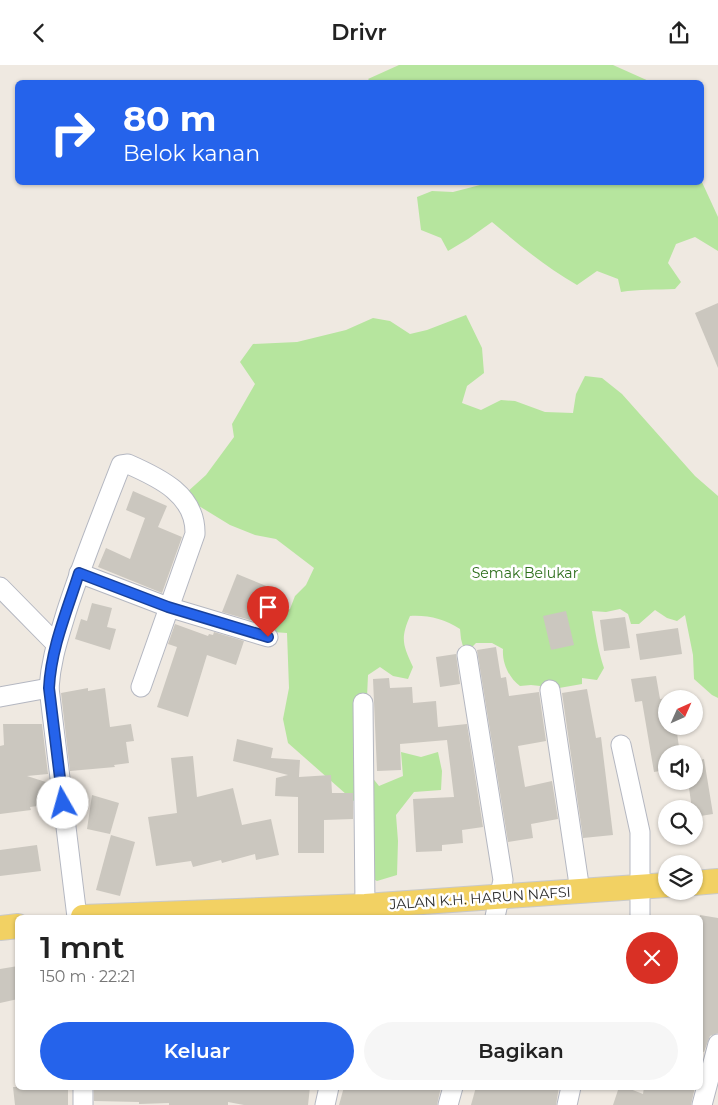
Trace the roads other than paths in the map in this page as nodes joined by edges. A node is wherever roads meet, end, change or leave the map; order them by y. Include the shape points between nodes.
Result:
1 (79, 573) junction
2 (0, 587) edge
3 (168, 607) junction
4 (268, 637) dead end
5 (56, 644) junction
6 (467, 655) dead end
7 (142, 687) dead end
8 (49, 688) junction
9 (550, 690) dead end
10 (0, 697) edge
11 (363, 703) dead end
12 (621, 745) dead end
13 (718, 881) edge
14 (703, 882) edge
15 (658, 886) edge
16 (640, 887) junction
17 (580, 891) junction
18 (497, 907) edge
19 (366, 910) edge
20 (77, 915) edge
21 (164, 915) edge
22 (640, 915) edge
23 (15, 926) edge
24 (0, 928) edge
25 (718, 1044) edge
26 (82, 1090) edge
27 (328, 1090) edge
28 (452, 1090) edge
29 (570, 1090) edge
30 (83, 1105) edge
31 (325, 1105) edge
32 (448, 1105) edge
33 (567, 1105) edge
34 (702, 1105) edge

1 - 3 street
1 - 3 street via 121,465 128,464 168,484 192,512 195,522 195,535
1 - 5 street
2 - 5 street
3 - 4 street
3 - 7 street
5 - 8 street
6 - 18 street via 503,881
8 - 10 street
8 - 20 street
9 - 17 street
11 - 19 street
12 - 16 street via 640,832
13 - 14 main road
15 - 16 main road, JALAN K.H. HARUN NAFSI
16 - 17 main road, JALAN K.H. HARUN NAFSI
16 - 22 street
17 - 18 main road, JALAN K.H. HARUN NAFSI
18 - 19 main road, JALAN K.H. HARUN NAFSI
19 - 21 main road, JALAN K.H. HARUN NAFSI
23 - 24 main road
25 - 34 street
26 - 30 street
27 - 31 street
28 - 32 street
29 - 33 street

